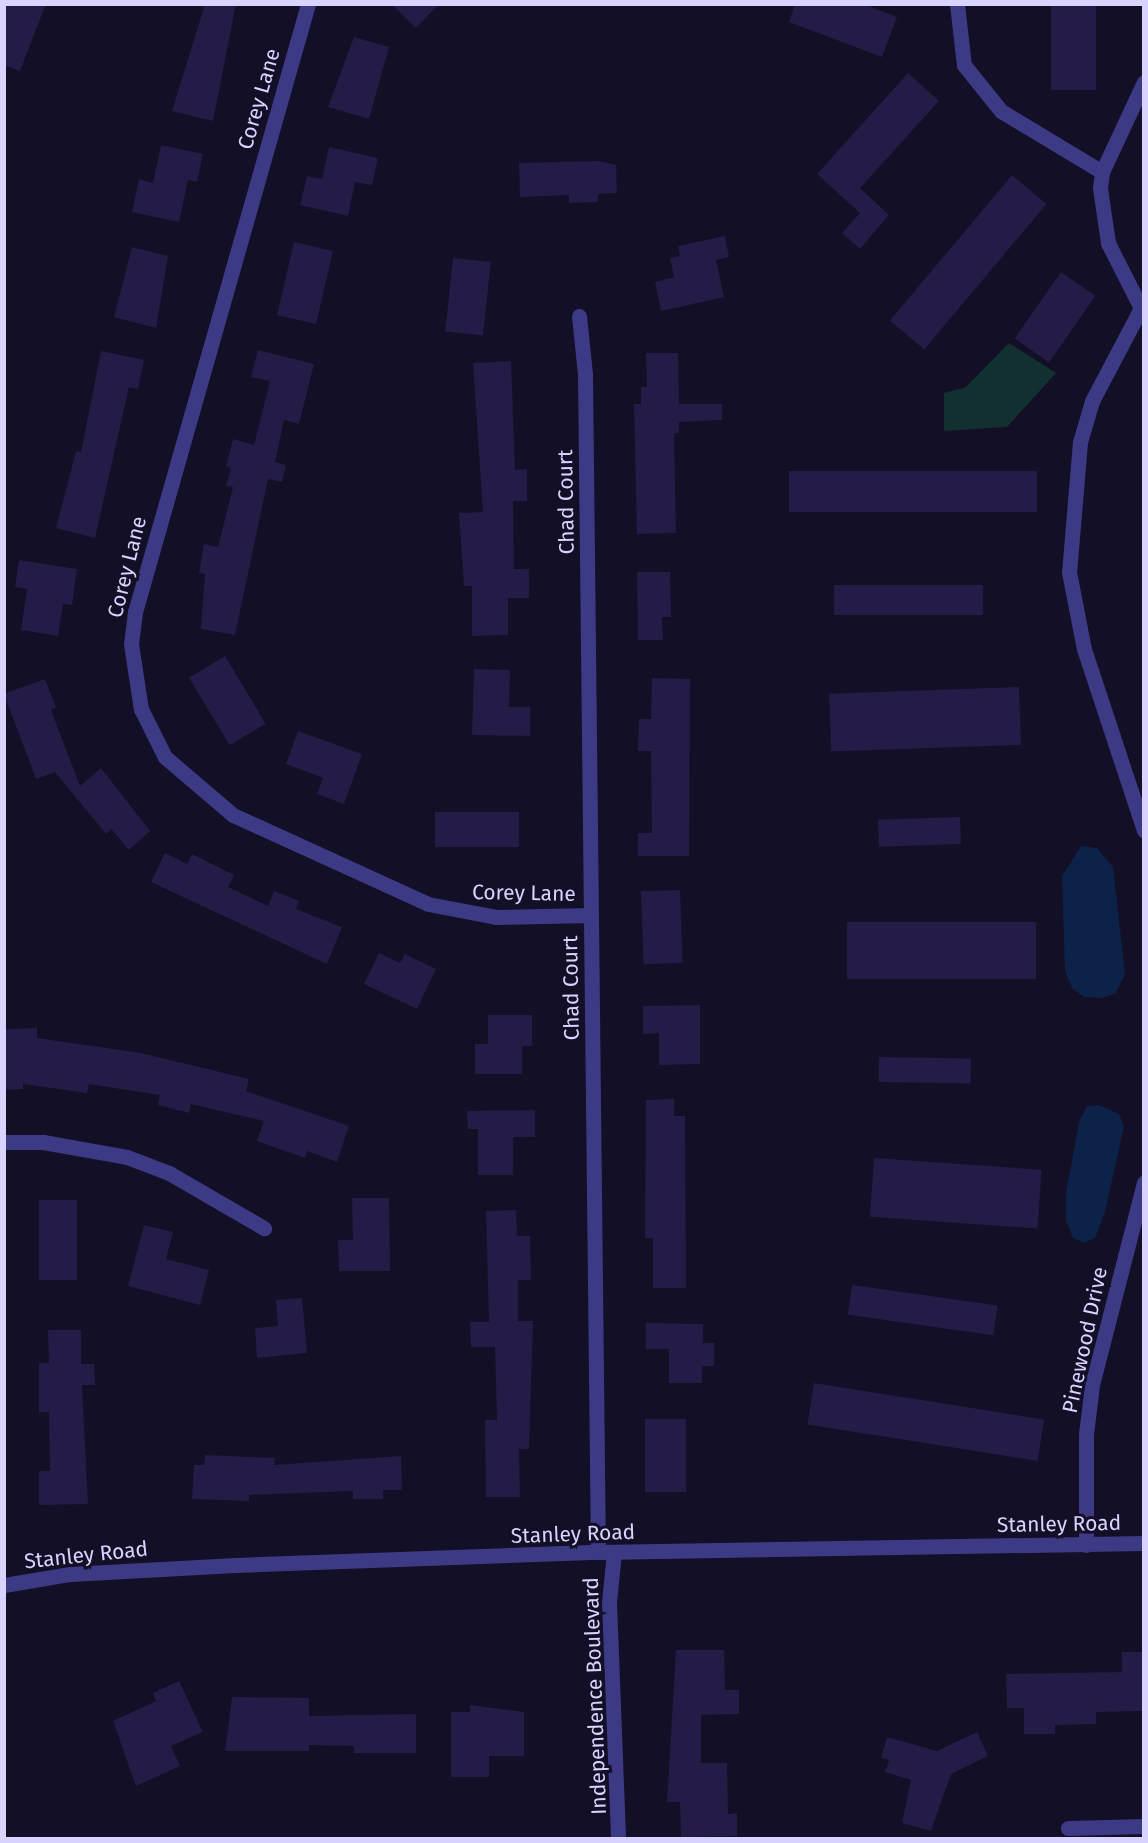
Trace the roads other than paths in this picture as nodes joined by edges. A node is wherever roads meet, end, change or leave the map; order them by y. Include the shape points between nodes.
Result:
1 (308, 4) edge
2 (957, 4) edge
3 (1143, 82) edge
4 (1102, 172) junction
5 (579, 316) dead end
6 (1143, 830) edge
7 (591, 915) junction
8 (4, 1143) edge
9 (1143, 1183) edge
10 (264, 1228) dead end
11 (1143, 1543) edge
12 (1086, 1545) junction
13 (606, 1552) junction
14 (4, 1585) edge
15 (1143, 1826) edge
16 (1068, 1828) dead end
17 (619, 1839) edge

1 - 7 street, Corey Lane via 135,612 131,644 141,709 165,757 233,815 428,904 496,917
2 - 4 street via 964,65 1001,111
3 - 4 street
4 - 6 street via 1108,243 1141,308 1092,401 1080,442 1070,572 1084,649
5 - 7 street, Chad Court via 585,374
7 - 13 street, Chad Court
8 - 10 street via 43,1142 127,1157 188,1183
9 - 12 street, Pinewood Drive via 1092,1385 1086,1434
11 - 12 street, Stanley Road
12 - 13 street, Stanley Road
13 - 14 street, Stanley Road via 70,1574
13 - 17 street, Independence Boulevard
15 - 16 street

